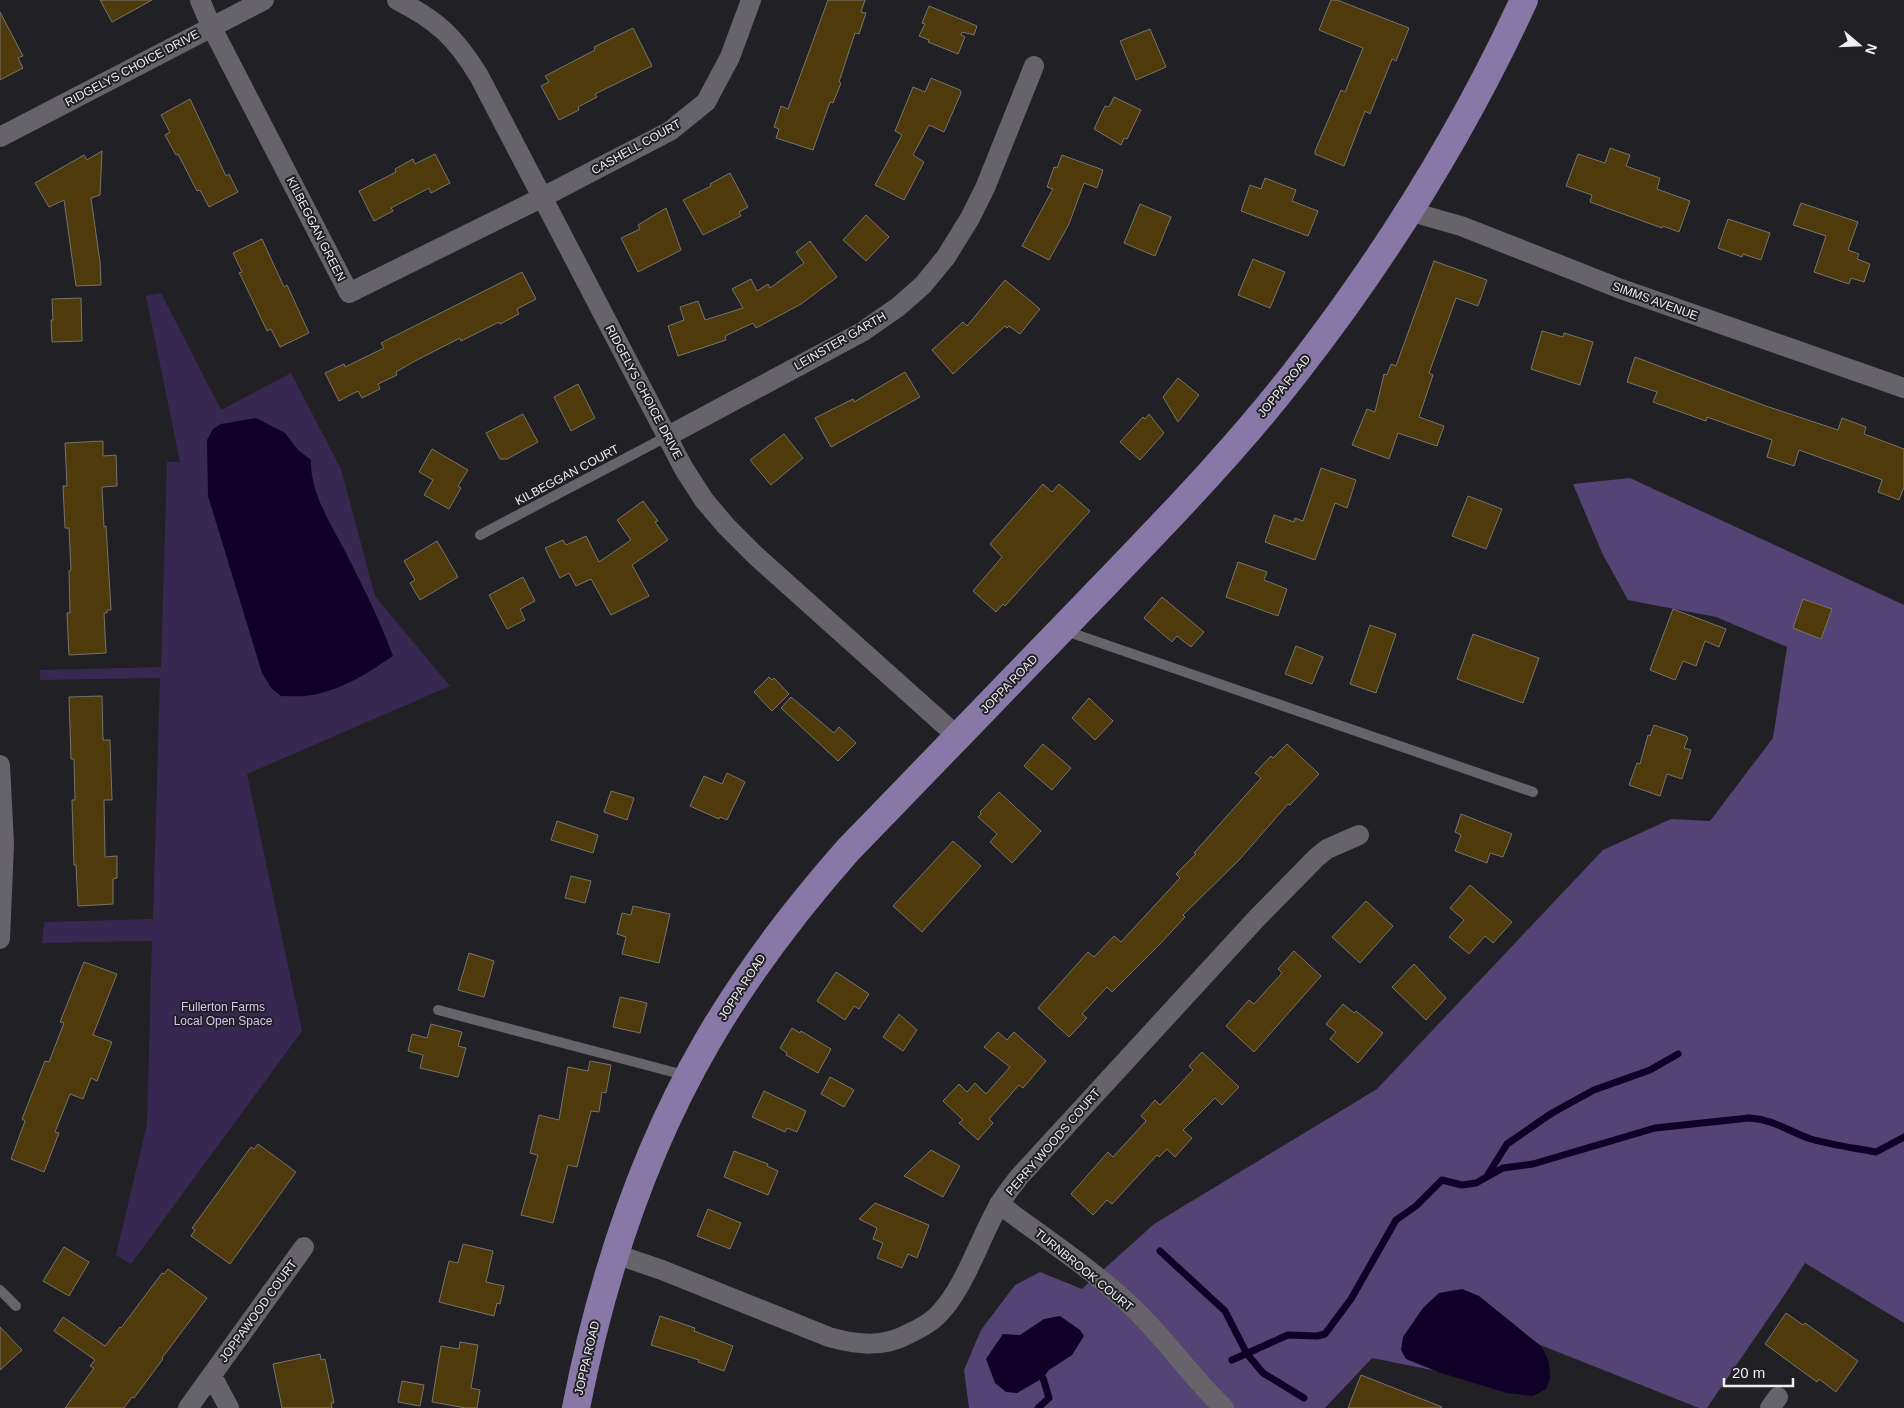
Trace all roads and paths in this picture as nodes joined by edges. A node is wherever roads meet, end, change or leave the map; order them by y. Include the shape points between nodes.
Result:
1 (200, 0) edge
2 (264, 0) edge
3 (398, 0) edge
4 (752, 0) edge
5 (1524, 0) edge
6 (426, 6) edge
7 (212, 26) junction
8 (1034, 66) dead end
9 (0, 137) edge
10 (542, 197) junction
11 (1408, 211) junction
12 (1904, 388) edge
13 (666, 437) junction
14 (480, 535) dead end
15 (1062, 629) junction
16 (958, 737) junction
17 (0, 765) edge
18 (1533, 792) dead end
19 (1359, 835) dead end
20 (1, 887) edge
21 (0, 939) edge
22 (438, 1010) dead end
23 (689, 1076) junction
24 (999, 1204) junction
25 (304, 1247) dead end
26 (615, 1254) junction
27 (0, 1290) edge
28 (16, 1306) dead end
29 (212, 1376) junction
30 (188, 1408) edge
31 (229, 1408) edge
32 (576, 1408) edge
33 (1224, 1408) edge

1 - 7 street
2 - 7 street, RIDGELYS CHOICE DRIVE
3 - 6 street, RIDGELYS CHOICE DRIVE
4 - 10 street, CASHELL COURT via 730,57 706,102 670,131
5 - 11 main road, JOPPA ROAD via 1464,117
6 - 10 street, RIDGELYS CHOICE DRIVE via 467,56
7 - 9 street, RIDGELYS CHOICE DRIVE
7 - 10 street, KILBEGGAN GREEN via 349,293
8 - 13 street, LEINSTER GARTH via 970,218 946,257 923,285 898,308 862,332
10 - 13 street, RIDGELYS CHOICE DRIVE
11 - 12 street, SIMMS AVENUE via 1462,226 1621,289
11 - 15 main road, JOPPA ROAD via 1355,293 1263,413
13 - 14 lane, KILBEGGAN COURT
13 - 16 street, RIDGELYS CHOICE DRIVE via 704,500 726,526
15 - 16 main road, JOPPA ROAD
15 - 18 lane
16 - 23 main road, JOPPA ROAD via 848,850 799,908 739,990
17 - 20 street via 4,844
19 - 24 street, PERRY WOODS COURT via 1327,849 1257,918 1046,1147
20 - 21 street
22 - 23 lane
23 - 26 main road, JOPPA ROAD via 652,1156
24 - 26 street, PERRY WOODS COURT via 965,1275 946,1305 923,1326 885,1343 865,1345 829,1337
24 - 33 street, TURNBROOK COURT via 1130,1304
25 - 29 street, JOPPAWOOD COURT
26 - 32 main road, JOPPA ROAD
27 - 28 lane
29 - 30 street, JOPPAWOOD COURT
29 - 31 street, JOPPAWOOD COURT

